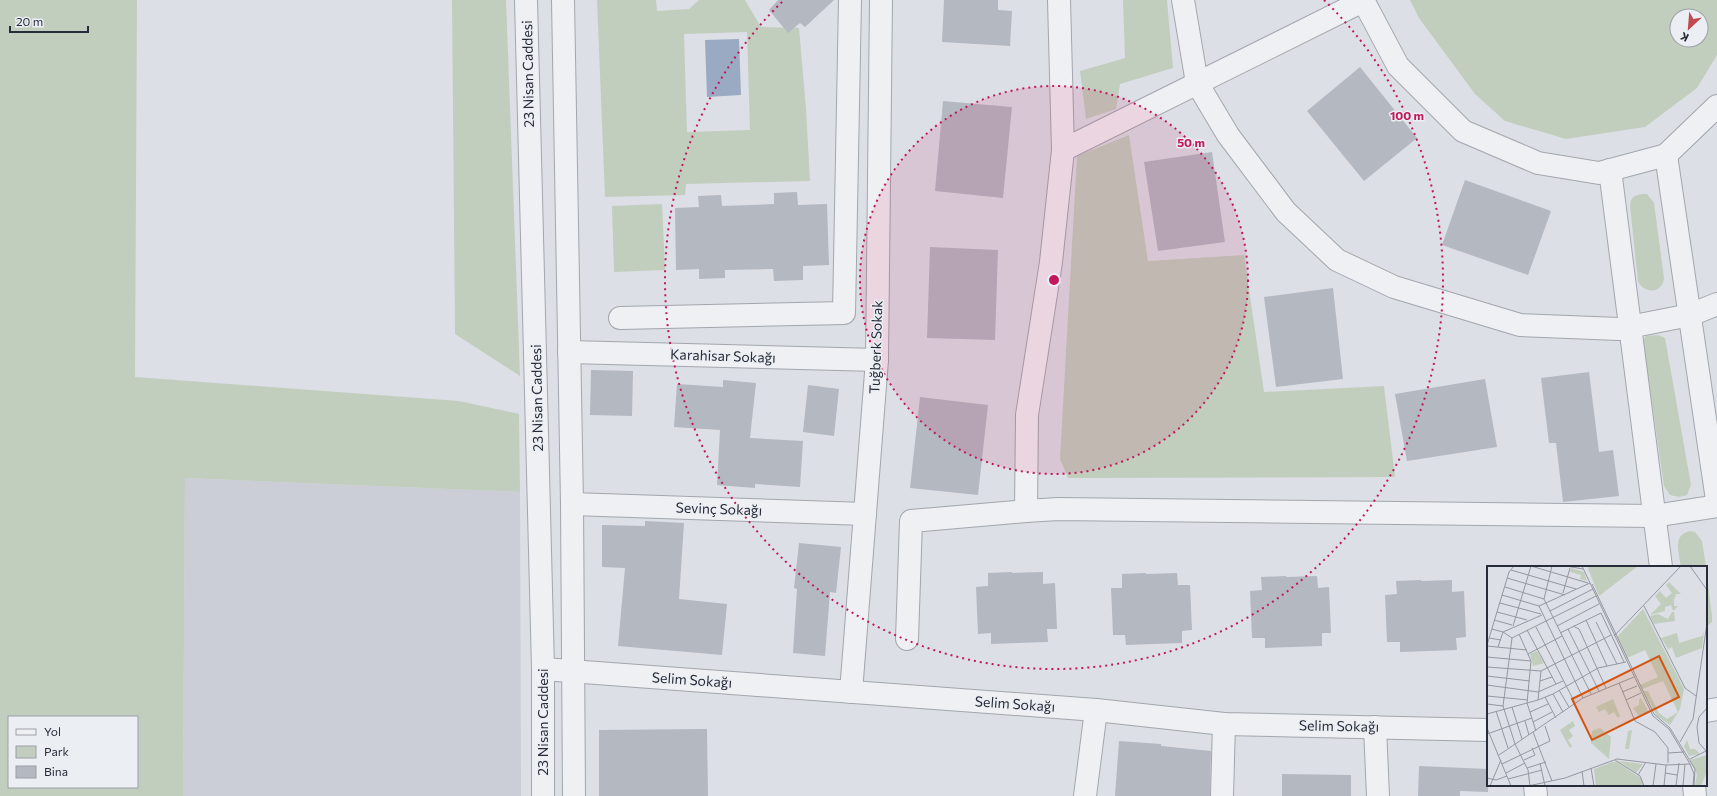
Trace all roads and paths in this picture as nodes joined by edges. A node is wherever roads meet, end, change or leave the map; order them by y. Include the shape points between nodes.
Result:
1 (526, 0) edge
2 (563, 0) edge
3 (850, 0) edge
4 (881, 0) edge
5 (1059, 0) edge
6 (1183, 0) edge
7 (1363, 1) edge
8 (1197, 83) junction
9 (1717, 106) edge
10 (1063, 150) junction
11 (1666, 155) junction
12 (1610, 170) junction
13 (1717, 304) edge
14 (1690, 315) junction
15 (620, 318) dead end
16 (1631, 326) junction
17 (569, 352) junction
18 (877, 360) junction
19 (1717, 500) edge
20 (572, 504) junction
21 (1717, 506) edge
22 (1026, 511) junction
23 (865, 514) junction
24 (1654, 516) junction
25 (1661, 566) edge
26 (907, 639) dead end
27 (543, 669) junction
28 (574, 672) junction
29 (851, 692) junction
30 (1717, 709) edge
31 (1096, 710) junction
32 (1707, 710) edge
33 (1224, 724) junction
34 (1375, 727) junction
35 (1487, 730) edge
36 (1535, 786) edge
37 (1694, 786) edge
38 (543, 796) edge
39 (574, 796) edge
40 (1085, 796) edge
41 (1222, 796) edge
42 (1378, 796) edge
43 (1536, 796) edge
44 (1695, 796) edge

1 - 27 street, 23 Nisan Caddesi
2 - 17 street
3 - 15 street via 844,314
4 - 18 street, Tuğberk Sokak
5 - 10 street
6 - 8 street
7 - 8 street
7 - 12 street via 1398,66 1463,131 1538,164 1599,173
8 - 10 street
8 - 16 street via 1228,135 1286,212 1337,260 1394,287 1520,325 1619,329
9 - 11 street
10 - 22 street via 1051,262 1027,415
11 - 12 street
11 - 14 street
12 - 16 street
13 - 14 street
14 - 16 street
14 - 19 street
16 - 24 street
17 - 18 street, Karahisar Sokağı
17 - 20 street
18 - 23 street, Tuğberk Sokak
20 - 23 street, Sevinç Sokağı
20 - 28 street
21 - 24 street
22 - 24 street via 1058,509
22 - 26 street via 911,521
23 - 29 street, Tuğberk Sokak
24 - 25 street
27 - 28 street, Selim Sokağı
27 - 38 street, 23 Nisan Caddesi
28 - 29 street, Selim Sokağı
28 - 39 street
29 - 31 street, Selim Sokağı
30 - 32 street
31 - 33 street, Selim Sokağı
31 - 40 street
33 - 34 street, Selim Sokağı
33 - 41 street
34 - 35 street, Selim Sokağı
34 - 42 street
36 - 43 street
37 - 44 street

